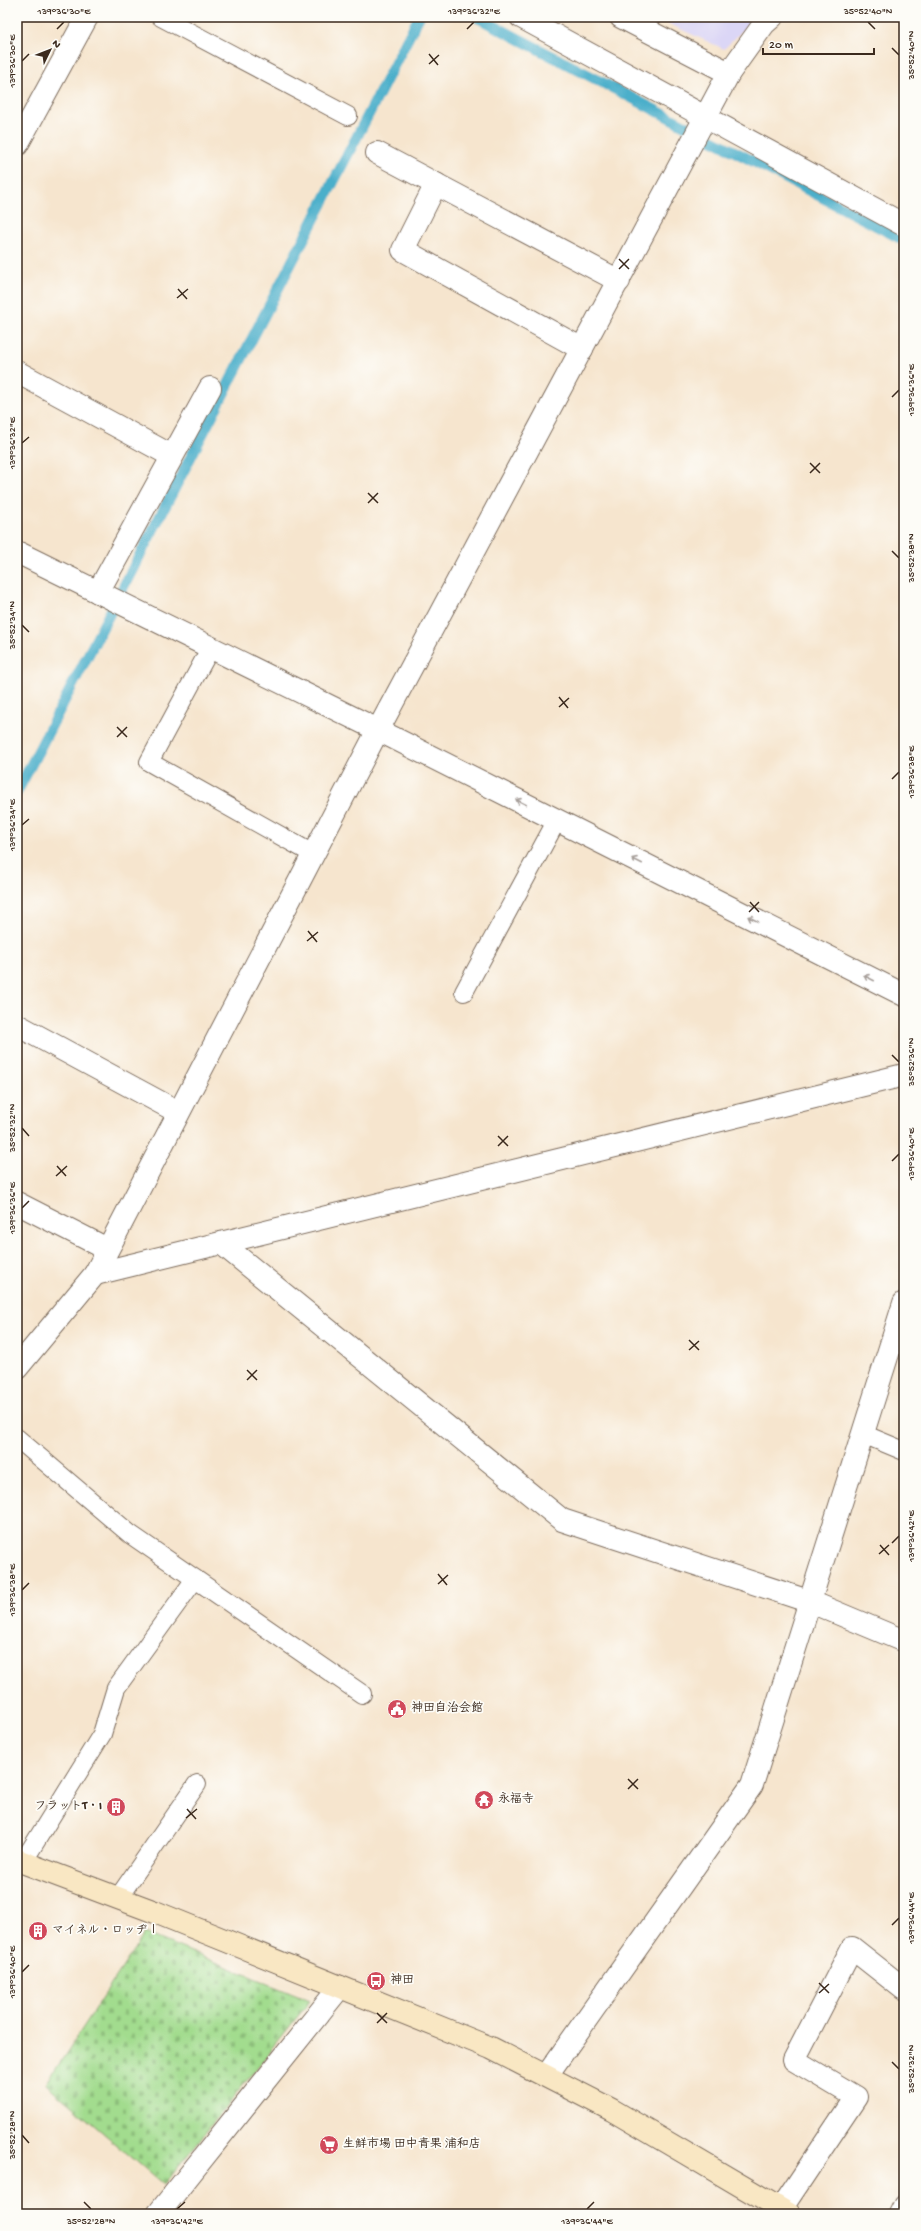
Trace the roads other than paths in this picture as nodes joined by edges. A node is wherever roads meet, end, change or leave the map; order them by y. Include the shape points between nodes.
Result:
1 (87, 17) edge
2 (161, 17) edge
3 (521, 17) edge
4 (620, 17) edge
5 (772, 17) edge
6 (729, 72) junction
7 (348, 116) dead end
8 (706, 117) junction
9 (23, 120) edge
10 (17, 145) edge
11 (377, 153) dead end
12 (436, 184) junction
13 (904, 225) edge
14 (618, 281) junction
15 (582, 349) junction
16 (17, 372) edge
17 (210, 388) dead end
18 (172, 456) junction
19 (17, 552) edge
20 (98, 592) junction
21 (211, 647) junction
22 (378, 730) junction
23 (557, 820) junction
24 (313, 854) junction
25 (464, 992) dead end
26 (904, 996) edge
27 (17, 1025) edge
28 (904, 1075) edge
29 (178, 1112) junction
30 (17, 1203) edge
31 (221, 1243) junction
32 (107, 1249) junction
33 (95, 1274) junction
34 (904, 1303) edge
35 (17, 1368) edge
36 (863, 1434) junction
37 (17, 1438) edge
38 (904, 1451) edge
39 (195, 1579) junction
40 (811, 1602) junction
41 (904, 1642) edge
42 (362, 1694) dead end
43 (197, 1784) dead end
44 (20, 1861) edge
45 (118, 1898) junction
46 (340, 1987) junction
47 (904, 1989) edge
48 (546, 2075) junction
49 (904, 2206) edge
50 (785, 2212) edge
51 (158, 2214) edge
52 (900, 2214) edge

1 - 9 street
2 - 7 lane
3 - 8 street
4 - 6 street
5 - 6 street
6 - 8 street
8 - 13 street
8 - 14 street
9 - 10 street
11 - 12 street
12 - 14 street
12 - 15 street via 403,250
14 - 15 street
15 - 22 street
16 - 18 street
17 - 18 street
18 - 20 street
19 - 20 street
20 - 21 street
21 - 22 street
21 - 24 lane via 149,762
23 -> 22 street
22 - 24 street
23 - 25 lane
26 -> 23 street
24 - 29 street
27 - 29 street
28 - 31 street
29 - 32 street
30 - 32 street
31 - 33 street
31 - 40 street via 562,1520
32 - 33 street
33 - 35 street
34 - 36 street
36 - 38 lane
36 - 40 street
37 - 39 lane via 130,1534
39 - 42 lane
39 - 44 lane via 116,1688 102,1734
40 - 41 street
40 - 48 street via 752,1785
43 - 45 lane
44 - 45 street
45 - 46 street
46 - 48 street via 491,2048
46 - 51 street
47 - 50 street via 852,1948 794,2060 856,2096
48 - 50 street via 612,2110
49 - 52 street

